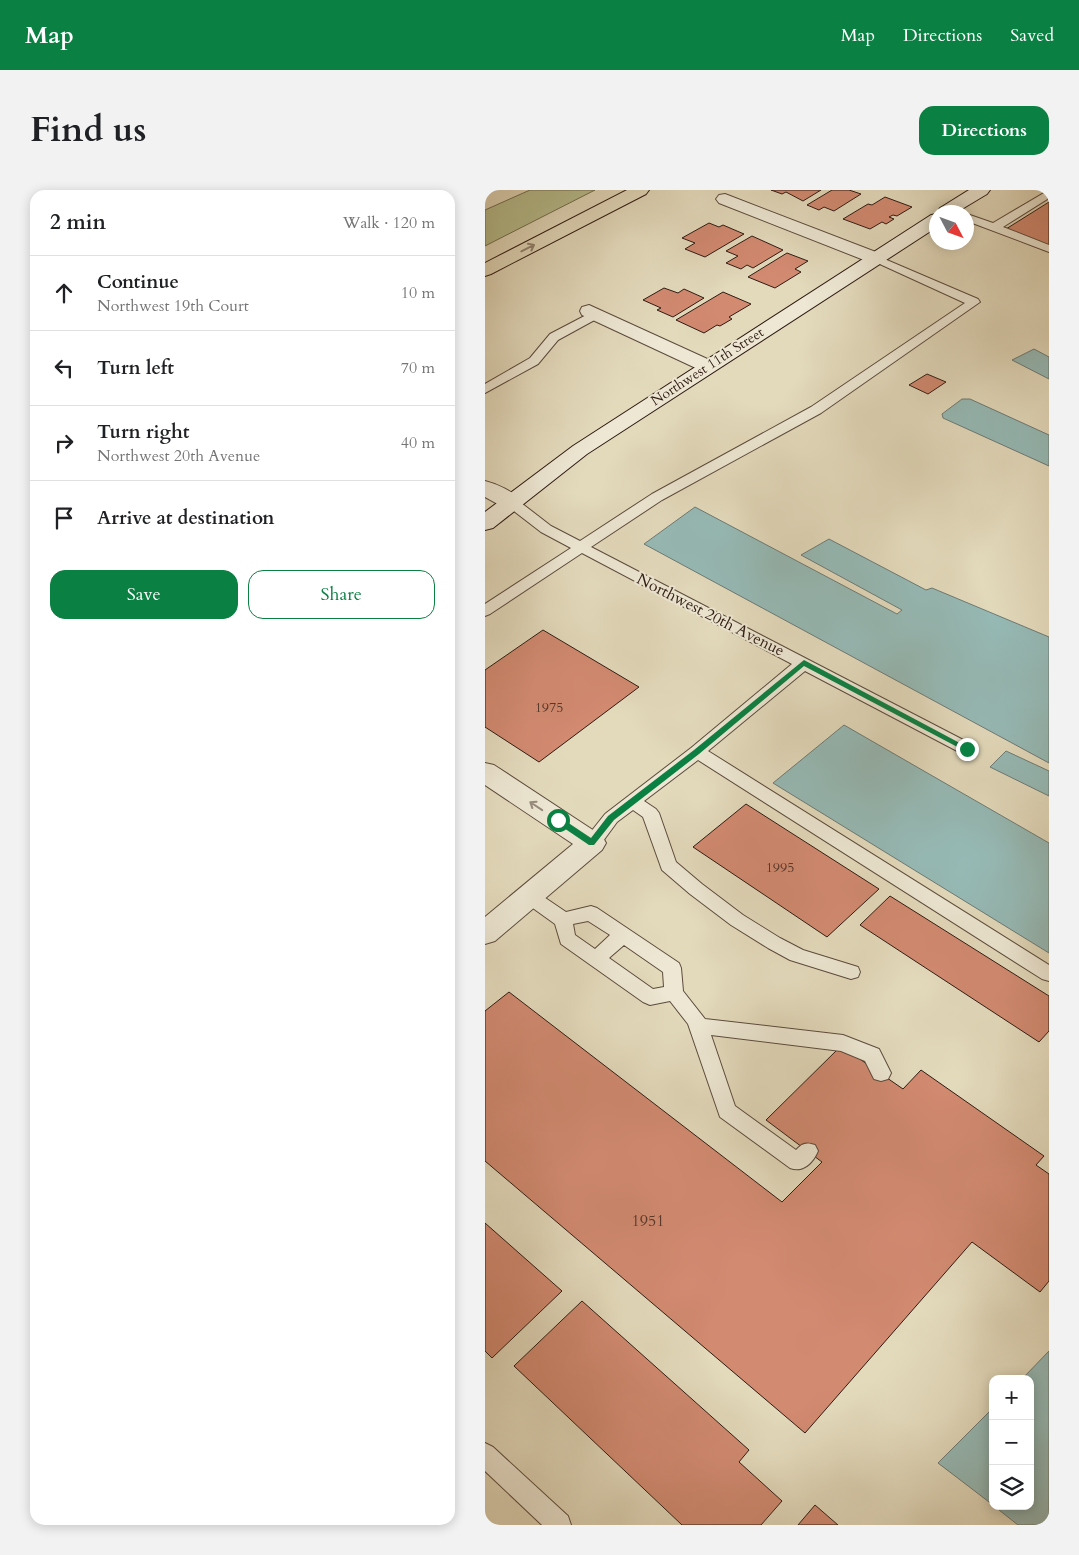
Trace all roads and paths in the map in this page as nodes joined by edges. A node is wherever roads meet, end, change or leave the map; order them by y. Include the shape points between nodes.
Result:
1 (640, 190) edge
2 (981, 190) edge
3 (1049, 193) edge
4 (725, 198) dead end
5 (959, 205) edge
6 (974, 221) edge
7 (929, 225) edge
8 (993, 228) junction
9 (1049, 250) edge
10 (875, 258) junction
11 (485, 270) edge
12 (593, 312) joint
13 (707, 366) junction
14 (485, 390) edge
15 (485, 488) edge
16 (511, 502) junction
17 (485, 523) edge
18 (580, 547) junction
19 (485, 611) edge
20 (804, 663) junction
21 (967, 749) dead end
22 (697, 752) junction
23 (485, 772) edge
24 (632, 802) junction
25 (592, 843) junction
26 (529, 896) junction
27 (563, 920) junction
28 (485, 932) edge
29 (623, 934) junction
30 (596, 959) junction
31 (851, 972) dead end
32 (1049, 974) edge
33 (674, 993) junction
34 (697, 1026) junction
35 (881, 1073) dead end
36 (807, 1151) dead end
37 (485, 1455) edge
38 (559, 1525) edge

11 -> 1 highway
2 - 5 street, Northwest 11th Street
3 - 8 lane
4 - 10 street
6 - 8 lane
7 - 10 street, Northwest 11th Street
8 - 9 lane
10 - 13 street, Northwest 11th Street
10 - 18 lane via 974,302 816,410 657,497
12 - 13 street
12 - 14 lane via 554,337 534,361
13 - 16 street, Northwest 11th Street via 580,450
15 - 16 street, Northwest 20th Avenue
16 - 17 street, Northwest 11th Street
16 - 18 lane, Northwest 20th Avenue via 546,529
18 - 19 lane
18 - 20 lane, Northwest 20th Avenue
20 - 21 lane, Northwest 20th Avenue
20 - 22 lane
22 - 24 lane
22 - 32 lane
25 -> 23 street
24 - 25 lane via 611,818
24 - 31 lane via 650,814 668,865 696,889 774,943 797,955
25 - 26 street
26 - 27 lane
26 - 28 street
27 - 29 lane via 591,913
27 - 30 lane via 567,939
29 - 30 lane
29 - 33 lane via 672,968
30 - 33 lane via 650,997
33 - 34 lane
34 - 35 lane via 843,1043 872,1055
34 - 36 lane via 727,1111 797,1162
37 - 38 lane

